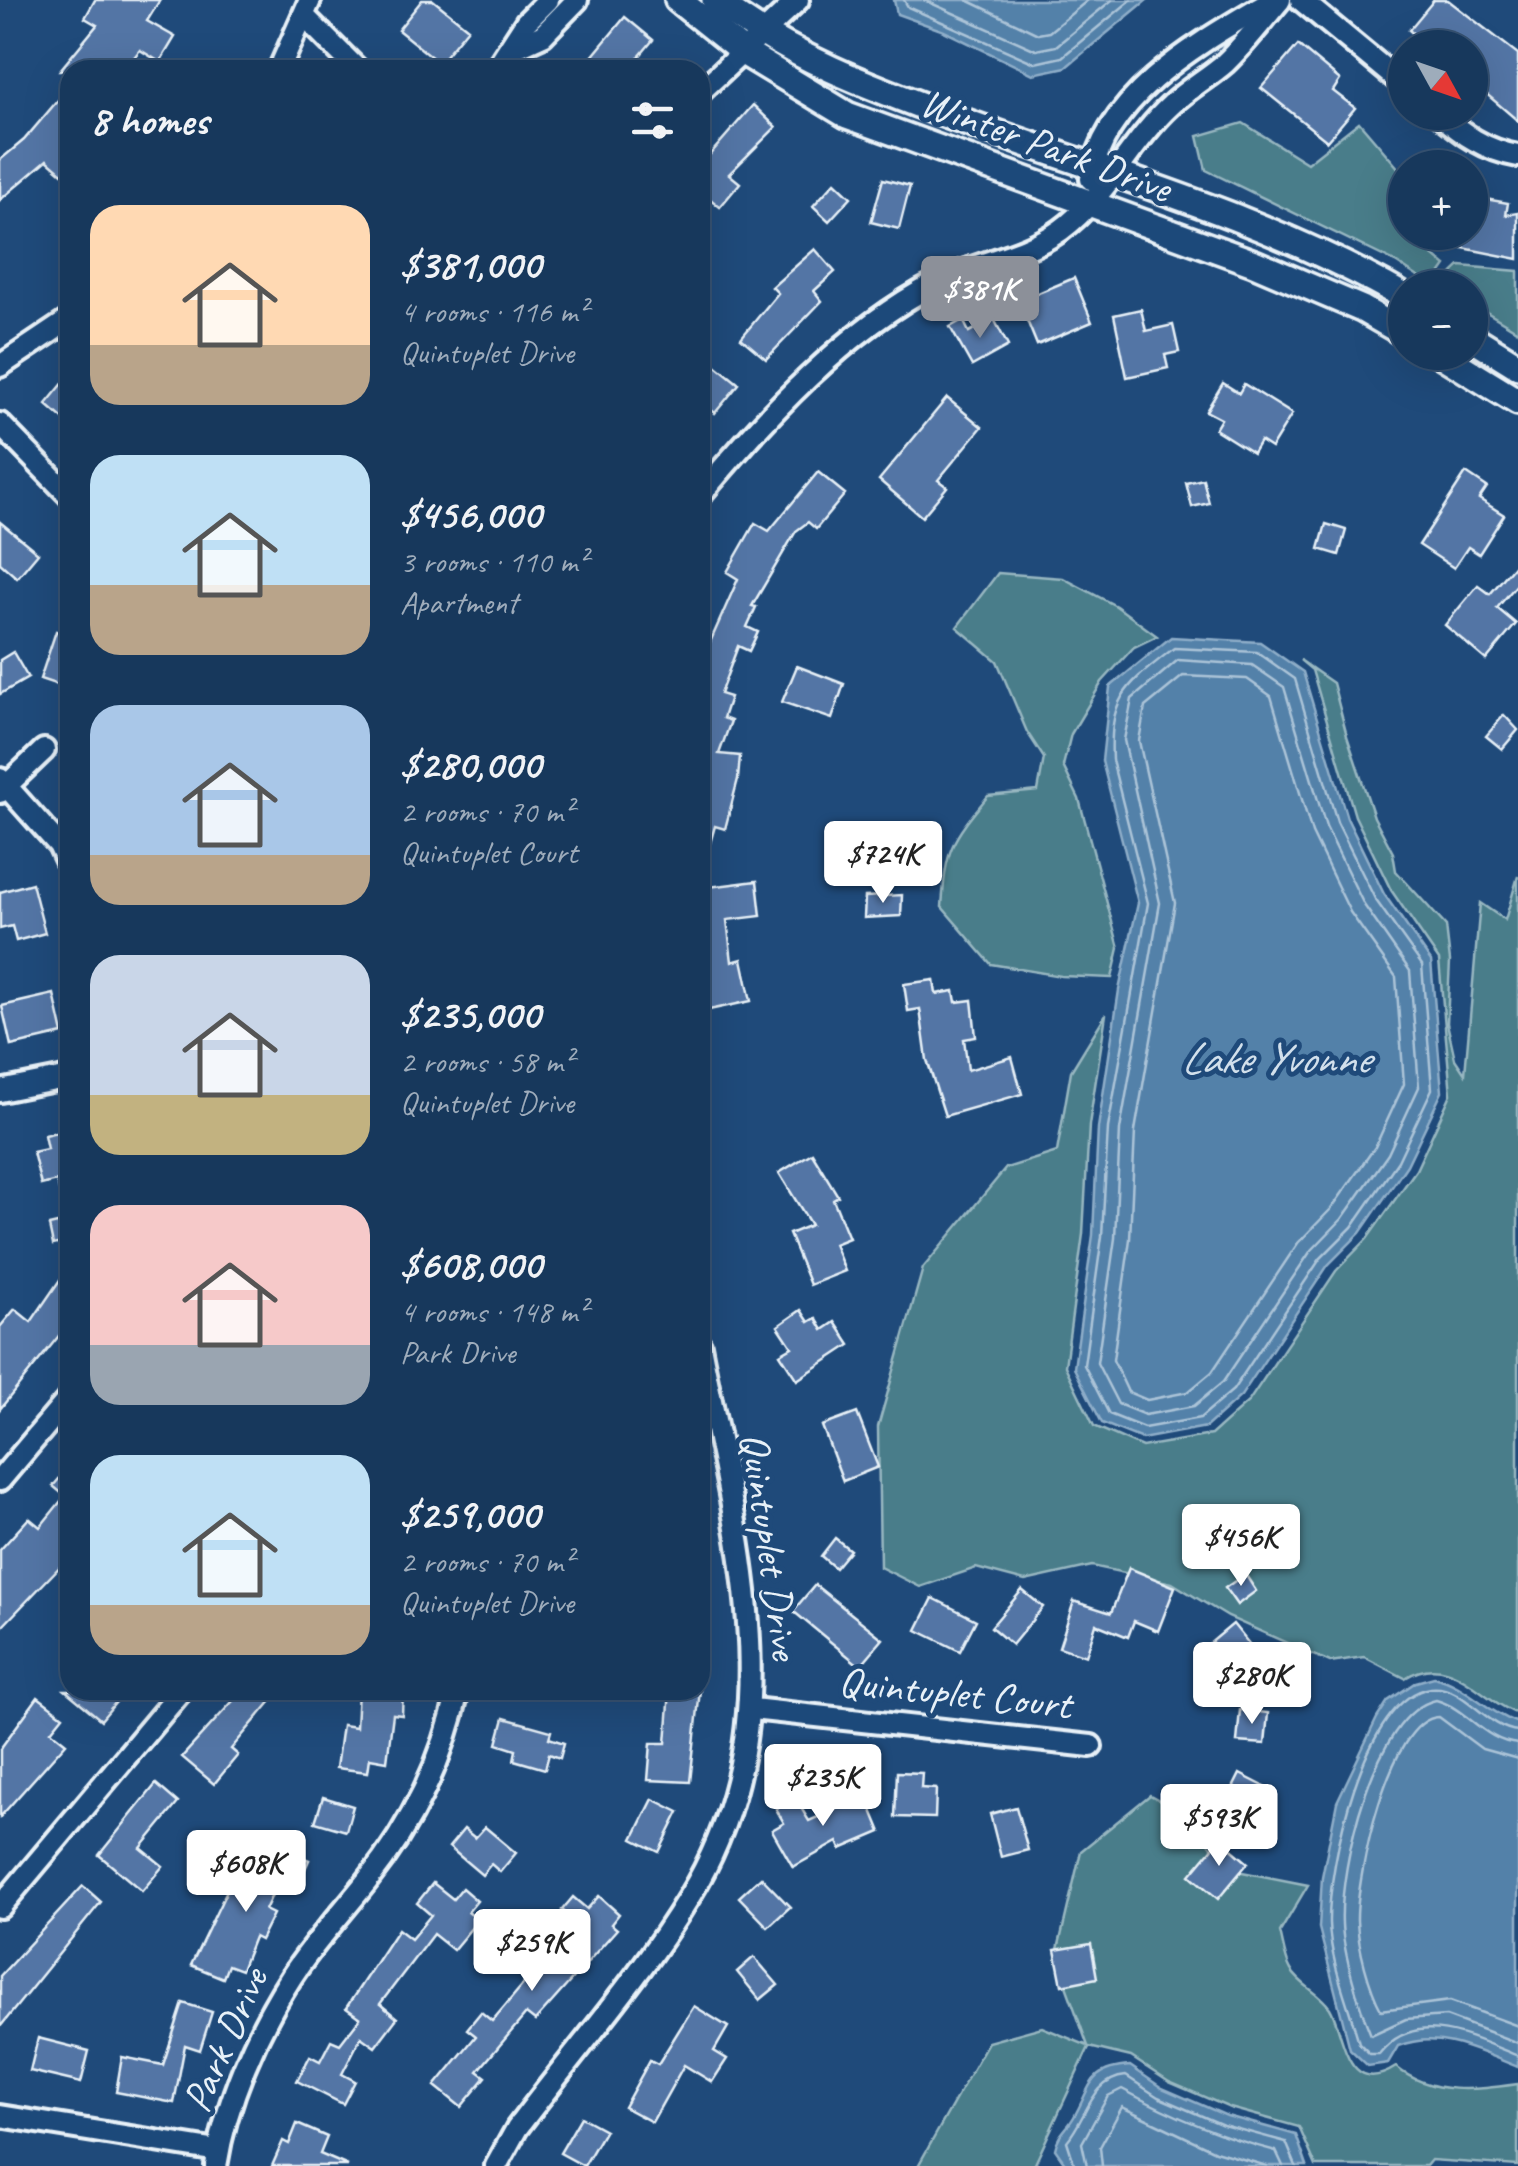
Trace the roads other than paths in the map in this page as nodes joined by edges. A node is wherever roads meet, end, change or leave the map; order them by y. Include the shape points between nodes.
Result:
1 (548, 0) edge
2 (577, 0) edge
3 (678, 0) edge
4 (715, 0) edge
5 (798, 0) edge
6 (1272, 0) edge
7 (1280, 0) edge
8 (1300, 0) edge
9 (308, 9) edge
10 (751, 43) junction
11 (510, 50) junction
12 (284, 60) edge
13 (350, 60) edge
14 (502, 60) edge
15 (1388, 72) edge
16 (1154, 80) junction
17 (710, 82) edge
18 (1170, 106) junction
19 (1458, 130) edge
20 (1518, 156) edge
21 (1103, 172) junction
22 (1087, 202) junction
23 (1388, 289) edge
24 (1388, 324) edge
25 (60, 326) edge
26 (1488, 347) edge
27 (0, 366) edge
28 (1518, 366) edge
29 (1466, 370) edge
30 (1518, 402) edge
31 (0, 424) edge
32 (710, 484) edge
33 (60, 486) edge
34 (44, 750) dead end
35 (2, 785) edge
36 (60, 845) edge
37 (60, 1078) edge
38 (0, 1091) edge
39 (710, 1398) edge
40 (60, 1409) edge
41 (0, 1480) edge
42 (174, 1700) edge
43 (455, 1700) edge
44 (752, 1708) junction
45 (1091, 1746) dead end
46 (0, 1907) edge
47 (0, 2116) edge
48 (217, 2159) edge
49 (496, 2166) edge

1 - 11 street
2 - 11 street via 544,35
3 - 10 street, Winter Park Drive
4 - 10 street, Winter Park Drive
5 - 10 street
6 - 16 street
7 - 18 street via 1224,64
8 - 15 street
9 - 12 street
9 - 13 street
10 - 17 street
10 - 21 street, Winter Park Drive
10 - 22 street, Winter Park Drive via 847,115
11 - 14 street
16 - 18 street
16 - 21 street via 1102,139
18 - 21 street
19 - 20 street via 1495,152
21 - 22 street
21 - 23 street, Winter Park Drive via 1258,228
22 - 24 street, Winter Park Drive via 1254,262
22 - 32 street via 1040,244 940,280 893,307 848,342
25 - 27 street
26 - 28 street
29 - 30 street
31 - 33 street
34 - 35 street
35 - 36 street
37 - 38 street
39 - 44 street, Quintuplet Drive via 751,1617
40 - 41 street
42 - 46 street
43 - 48 street, Park Drive via 432,1774 400,1831 267,2017
44 - 45 street, Quintuplet Court
44 - 49 street, Quintuplet Drive via 738,1775 690,1896 517,2128
47 - 48 street

